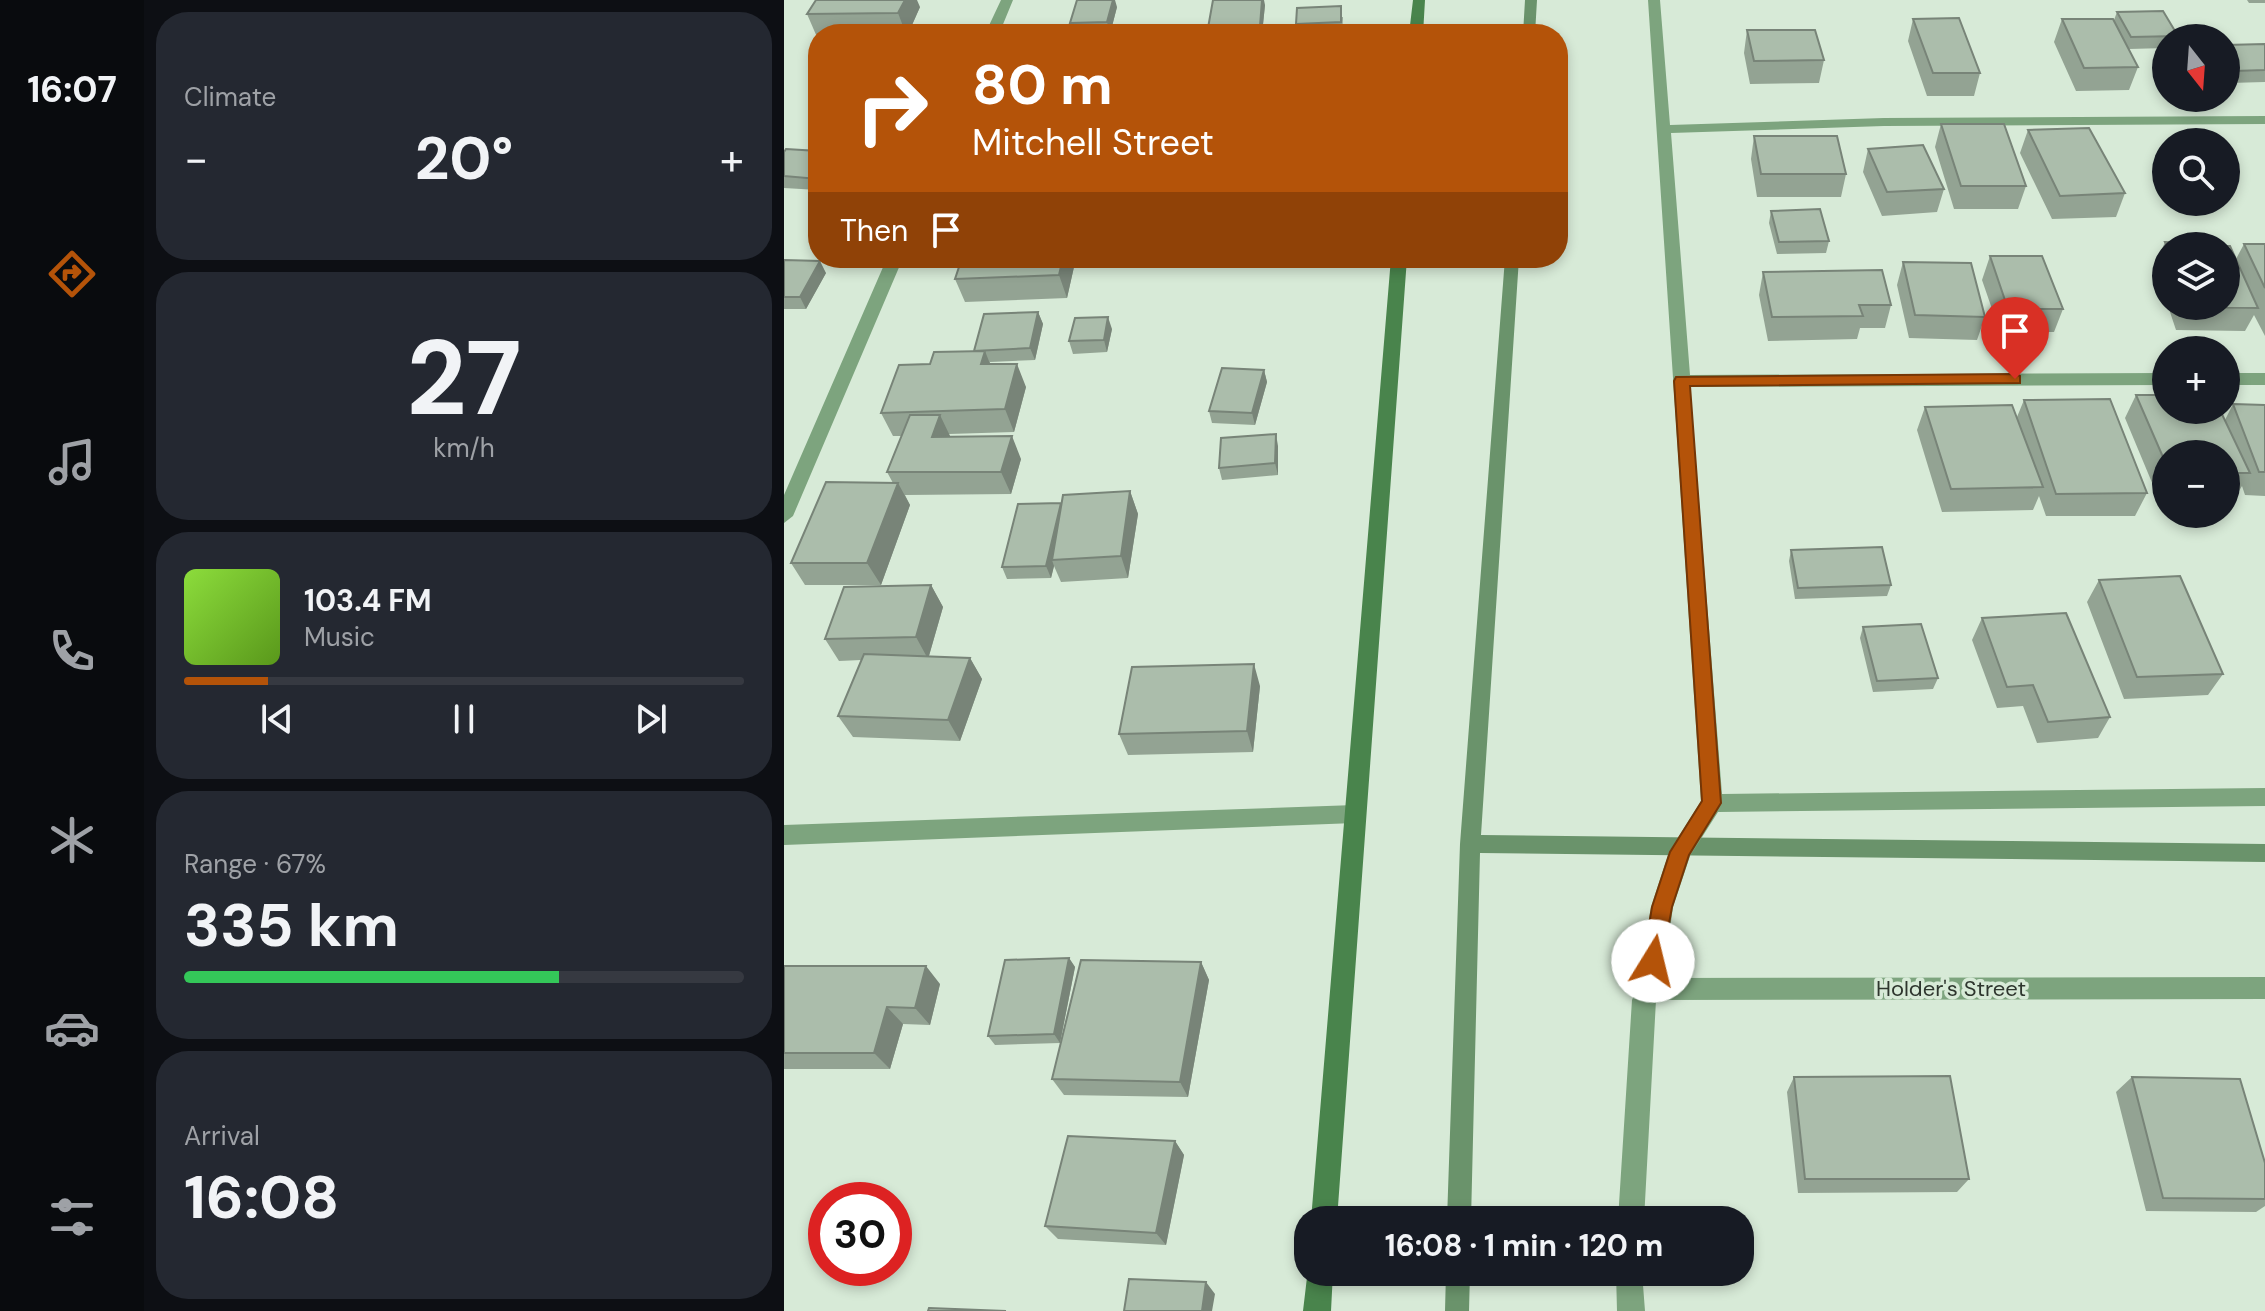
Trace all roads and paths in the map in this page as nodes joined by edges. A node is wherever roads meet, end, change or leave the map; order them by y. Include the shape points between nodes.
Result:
1 (1007, 0) edge
2 (1419, 0) edge
3 (1654, 0) edge
4 (996, 24) edge
5 (1417, 24) edge
6 (2265, 120) edge
7 (1663, 129) junction
8 (891, 268) edge
9 (1398, 268) edge
10 (2152, 379) edge
11 (2240, 379) edge
12 (2265, 379) edge
13 (1682, 381) junction
14 (784, 516) edge
15 (2265, 797) edge
16 (1712, 803) junction
17 (1355, 814) junction
18 (784, 835) edge
19 (2265, 988) edge
20 (1646, 994) junction
21 (1325, 1206) edge
22 (1632, 1206) edge
23 (1319, 1286) edge
24 (1630, 1286) edge
25 (1317, 1311) edge
26 (1631, 1311) edge

1 - 4 street
2 - 5 street
3 - 7 street
6 - 7 street
7 - 13 street
8 - 14 street
9 - 17 street
10 - 13 street
11 - 12 street
13 - 16 street
15 - 16 street
16 - 20 street via 1680,852 1662,907
17 - 18 street
17 - 21 street
19 - 20 street, Holder's Street
20 - 22 street
23 - 25 street
24 - 26 street

